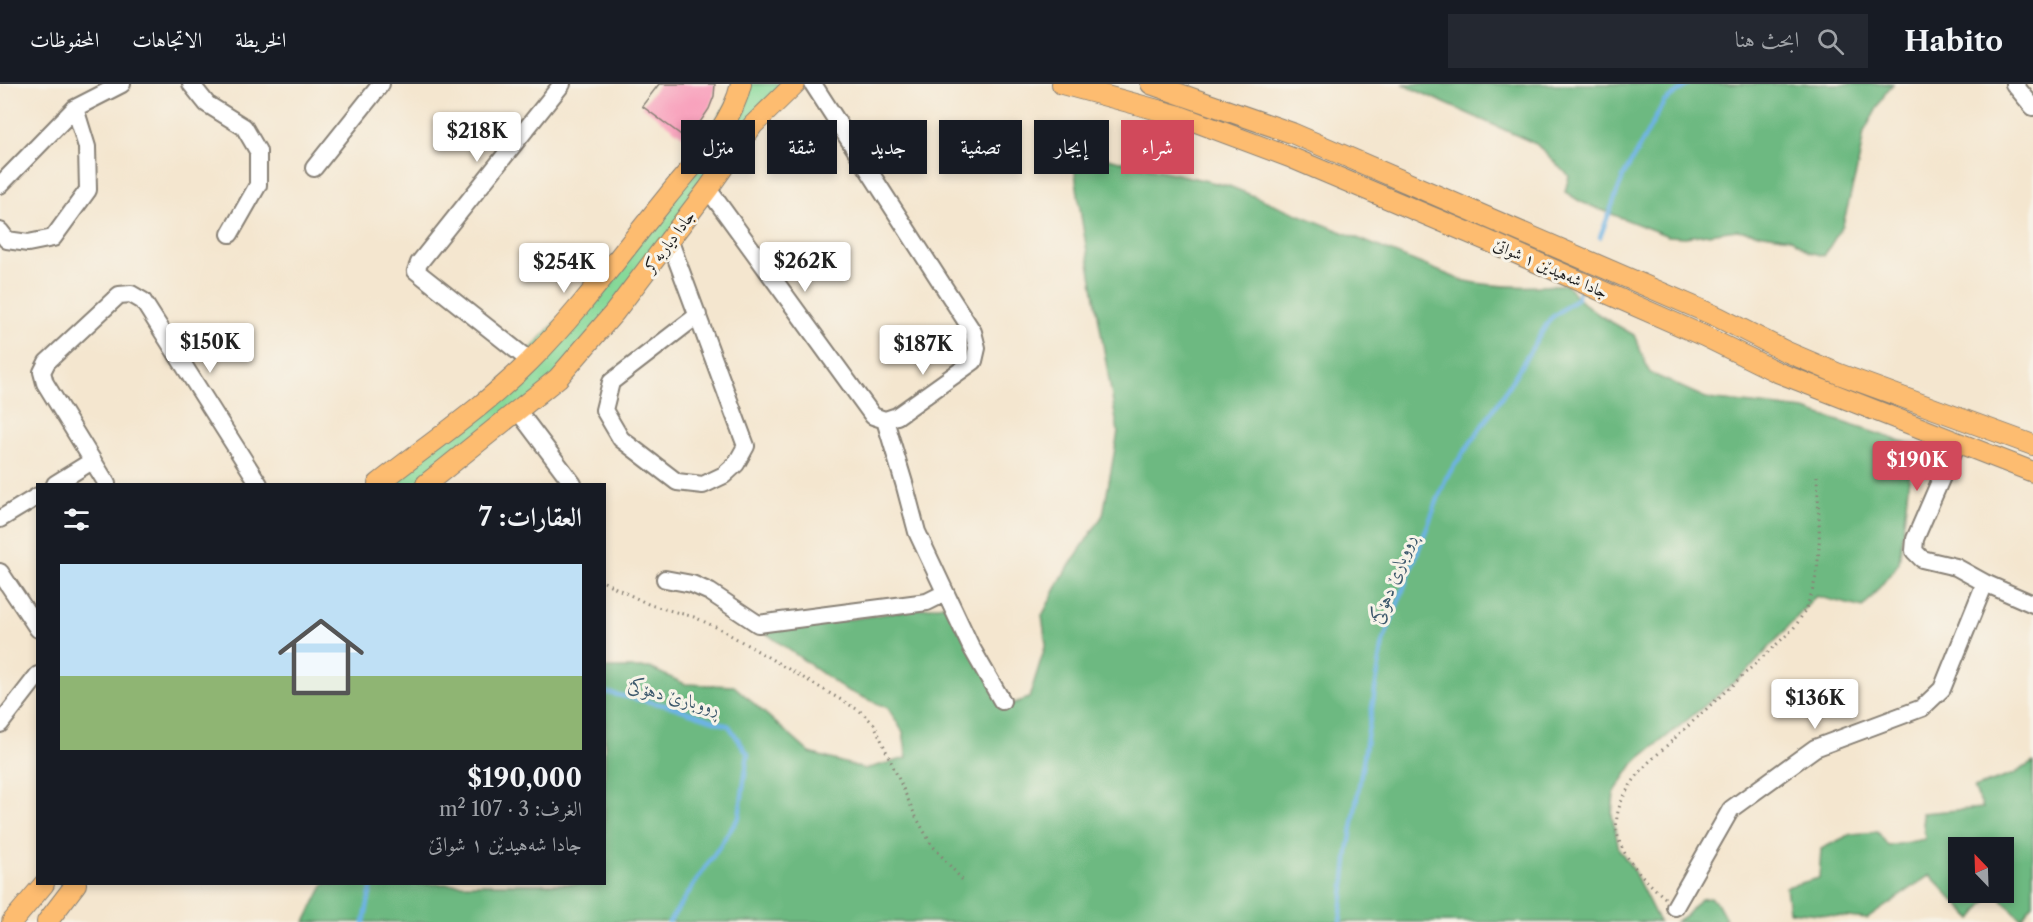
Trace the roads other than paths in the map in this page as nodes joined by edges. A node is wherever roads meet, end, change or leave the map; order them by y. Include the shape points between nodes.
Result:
1 (122, 84) edge
2 (191, 84) edge
3 (381, 84) edge
4 (562, 84) edge
5 (741, 84) edge
6 (795, 84) edge
7 (813, 84) edge
8 (1062, 84) edge
9 (1151, 84) edge
10 (2014, 84) edge
11 (2033, 107) edge
12 (75, 108) junction
13 (314, 168) dead end
14 (0, 185) edge
15 (708, 189) junction
16 (641, 229) junction
17 (0, 231) edge
18 (1491, 231) junction
19 (230, 234) dead end
20 (667, 243) junction
21 (698, 315) junction
22 (530, 362) junction
23 (518, 411) junction
24 (885, 420) junction
25 (1957, 442) junction
26 (2033, 445) edge
27 (92, 461) junction
28 (2033, 472) edge
29 (57, 483) edge
30 (106, 483) edge
31 (258, 483) edge
32 (379, 483) edge
33 (427, 483) edge
34 (572, 483) edge
35 (36, 497) edge
36 (0, 519) edge
37 (0, 572) edge
38 (665, 579) dead end
39 (1984, 583) junction
40 (945, 593) junction
41 (2033, 604) edge
42 (36, 626) edge
43 (36, 678) edge
44 (1002, 701) dead end
45 (0, 724) edge
46 (43, 885) edge
47 (75, 885) edge
48 (1675, 907) road end
49 (12, 922) edge
50 (46, 922) edge

1 - 12 street
2 - 19 street via 207,104 244,127 258,150 258,185
3 - 13 street
4 - 22 street via 416,271
5 - 16 main road, جادا دیاربه‌كر via 731,114
6 - 15 main road, جادا دیاربه‌كر via 753,125
7 - 24 street via 973,332 977,348 974,362 897,416
8 - 18 main road, جادا شەهیدێن ١ شواتێ via 1180,116
9 - 18 main road, جادا شەهیدێن ١ شواتێ via 1292,133 1473,210
10 - 11 street
12 - 14 street
12 - 17 street via 87,147 88,190 53,238 28,243 7,240
15 - 20 main road, جادا دیاربه‌كر
15 - 24 street via 873,416
16 - 20 main road
16 - 22 main road, جادا دیاربه‌كر
18 - 25 main road, جادا شەهیدێن ١ شواتێ via 1778,372
18 - 26 main road, جادا شەهیدێن ١ شواتێ via 1718,317 1839,374
20 - 21 street
20 - 23 main road, جادا دیاربه‌كر via 558,378
21 - 21 street via 746,446 724,475 703,485 676,482 621,439 603,410 611,382
22 - 32 main road, جادا دیاربه‌كر
23 - 33 main road, جادا دیاربه‌كر
23 - 34 street
24 - 40 street via 917,532
25 - 28 main road, جادا شەهیدێن ١ شواتێ
25 - 39 street via 1914,551 1922,559 1956,567
27 - 29 street
27 - 30 street
27 - 31 street via 42,372 47,362 118,295 131,294 143,301
35 - 36 street
37 - 42 street
38 - 40 street via 710,592 758,624 927,602
39 - 41 street
39 - 48 street via 1942,689 1922,708 1815,748 1731,809
40 - 44 street
43 - 45 street
46 - 49 main road
47 - 50 main road

